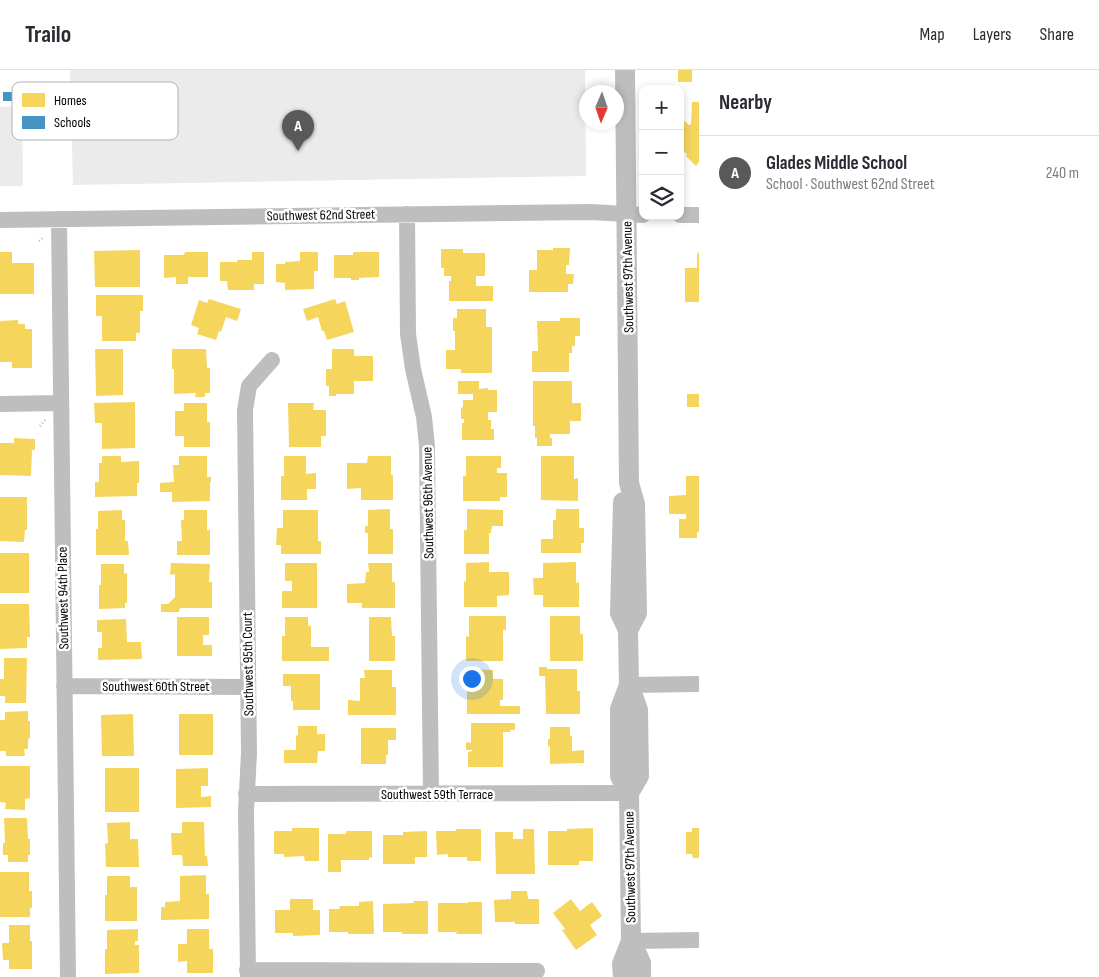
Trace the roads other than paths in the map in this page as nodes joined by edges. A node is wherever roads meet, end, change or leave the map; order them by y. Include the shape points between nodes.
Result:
1 (625, 70) edge
2 (407, 214) junction
3 (635, 214) edge
4 (684, 215) edge
5 (699, 215) edge
6 (58, 219) junction
7 (0, 220) edge
8 (272, 360) dead end
9 (61, 403) junction
10 (0, 404) edge
11 (699, 684) edge
12 (629, 685) junction
13 (64, 686) junction
14 (248, 687) junction
15 (246, 794) junction
16 (431, 794) junction
17 (629, 794) junction
18 (699, 940) edge
19 (630, 941) junction
20 (537, 970) dead end
21 (248, 974) edge
22 (68, 977) edge
23 (622, 977) edge
24 (641, 977) edge

1 - 3 street, Southwest 97th Avenue
2 - 3 street, Southwest 62nd Street
2 - 6 street, Southwest 62nd Street
2 - 16 street, Southwest 96th Avenue via 408,334 427,446
3 - 12 street, Southwest 97th Avenue via 629,483 636,504 637,613 628,630
4 - 5 street
6 - 7 street, Southwest 62nd Street
6 - 9 street, Southwest 94th Place
8 - 14 street, Southwest 95th Court via 249,386 245,410
9 - 10 street
9 - 13 street, Southwest 94th Place
11 - 12 street
12 - 17 street, Southwest 97th Avenue via 638,710 639,776
13 - 14 street, Southwest 60th Street
13 - 22 street, Southwest 94th Place
14 - 15 street, Southwest 95th Court
15 - 16 street, Southwest 59th Terrace
15 - 21 street, Southwest 95th Court
16 - 17 street, Southwest 59th Terrace
17 - 19 street, Southwest 97th Avenue
18 - 19 street
19 - 23 street, Southwest 97th Avenue via 622,964
19 - 24 street, Southwest 97th Avenue via 641,963
20 - 21 street

